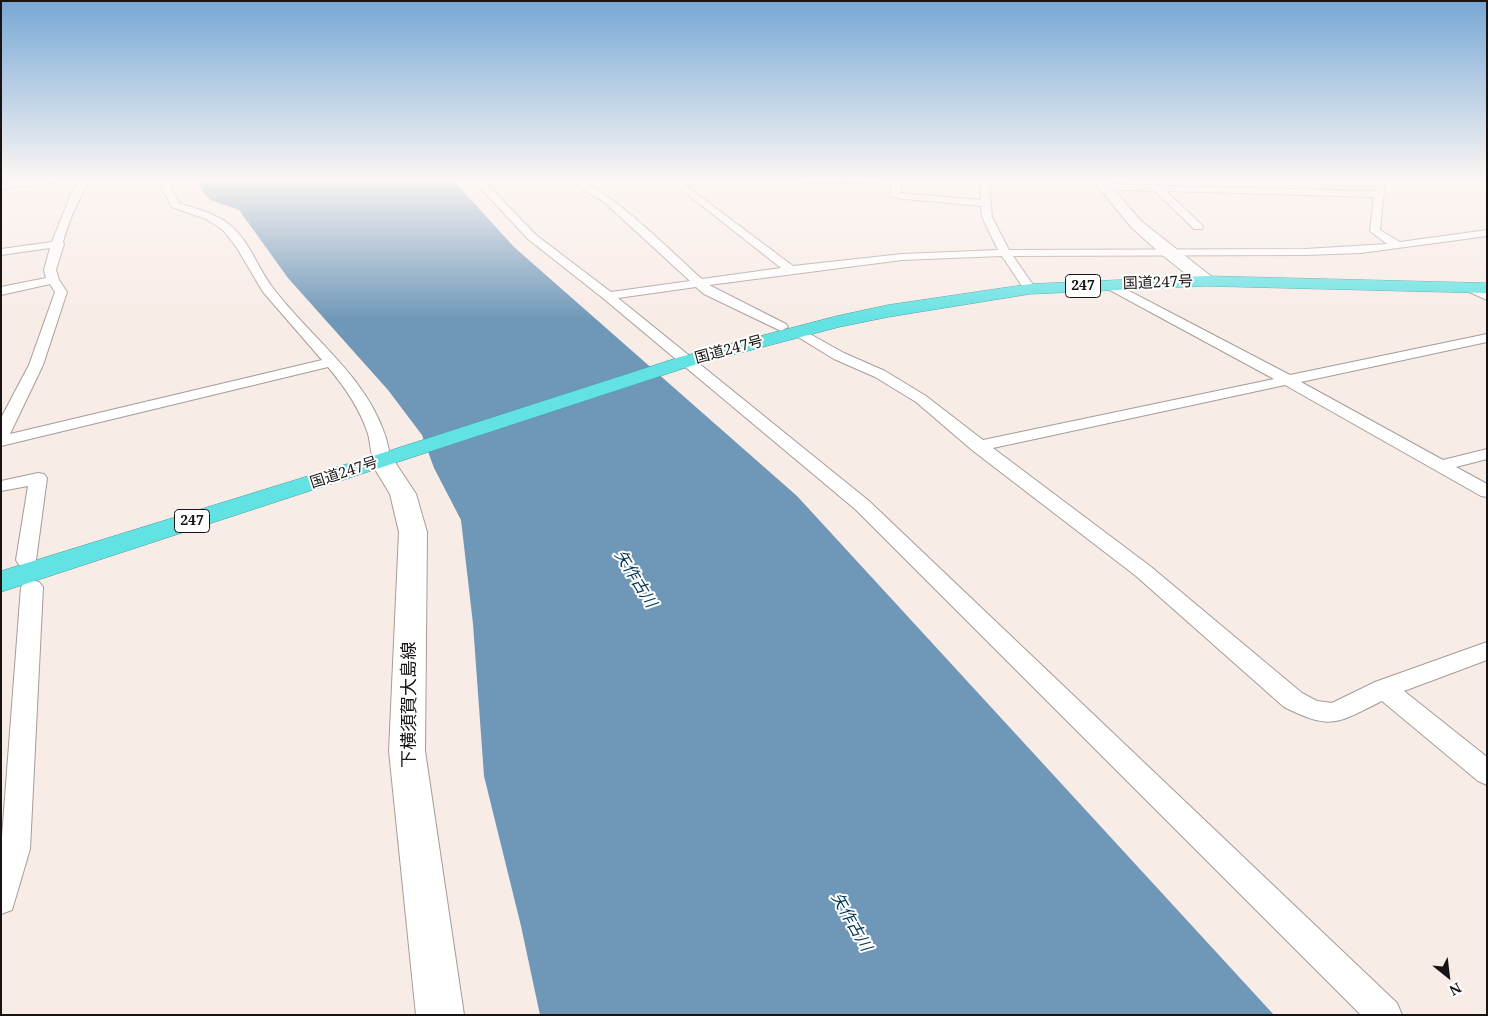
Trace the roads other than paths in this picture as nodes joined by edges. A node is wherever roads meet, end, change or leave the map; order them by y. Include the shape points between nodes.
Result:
1 (62, 226) edge
2 (224, 226) edge
3 (523, 226) edge
4 (635, 226) edge
5 (734, 226) edge
6 (992, 226) edge
7 (1139, 226) edge
8 (1376, 226) edge
9 (1487, 233) edge
10 (59, 244) junction
11 (1398, 246) junction
12 (1167, 251) junction
13 (1, 252) edge
14 (1005, 254) junction
15 (791, 270) junction
16 (53, 280) junction
17 (1206, 281) junction
18 (697, 282) junction
19 (1110, 285) junction
20 (1478, 288) edge
21 (1030, 289) junction
22 (1, 291) edge
23 (608, 296) junction
24 (1487, 296) edge
25 (781, 327) dead end
26 (805, 337) dead end
27 (1487, 338) edge
28 (687, 361) junction
29 (332, 362) junction
30 (1287, 380) junction
31 (1, 435) edge
32 (1, 441) edge
33 (978, 446) junction
34 (1487, 454) edge
35 (382, 461) junction
36 (1440, 466) junction
37 (1, 486) edge
38 (1487, 492) edge
39 (26, 560) dead end
40 (1, 582) edge
41 (32, 587) dead end
42 (1487, 652) edge
43 (1384, 689) junction
44 (1487, 773) edge
45 (9, 852) edge
46 (1, 899) edge
47 (440, 1015) edge
48 (1385, 1015) edge

1 - 10 street
2 - 29 street via 277,302
3 - 23 street
4 - 18 street
5 - 15 street
6 - 14 street
7 - 12 main road
8 - 11 street via 1376,231
9 - 11 street
10 - 13 street
10 - 16 street via 50,270
11 - 12 street via 1305,252
12 - 14 street
12 - 17 main road
14 - 15 street via 902,257
14 - 21 street
15 - 18 street
16 - 22 street
16 - 31 street via 61,292 36,365
17 - 19 highway, 国道247号 / 247
17 - 20 highway, 国道247号 / 247
18 - 23 street
18 - 25 street via 708,291
19 - 21 highway, 国道247号 / 247
19 - 30 street
20 - 24 street
21 - 28 highway, 国道247号 / 247 via 888,311
23 - 28 street
26 - 33 street via 880,374 921,399
27 - 30 street
28 - 35 highway, 国道247号 / 247
28 - 48 street via 862,505
29 - 32 street
29 - 35 street via 361,401 381,443
30 - 33 street
30 - 36 street
33 - 43 street via 1144,570 1293,700 1313,710 1334,713
34 - 36 street
35 - 40 highway, 国道247号 / 247
35 - 47 main road, 下横須賀大島線 via 403,494 413,532 407,751
36 - 38 street
37 - 39 street via 38,478
41 - 45 street
42 - 43 street
43 - 44 street
45 - 46 street

